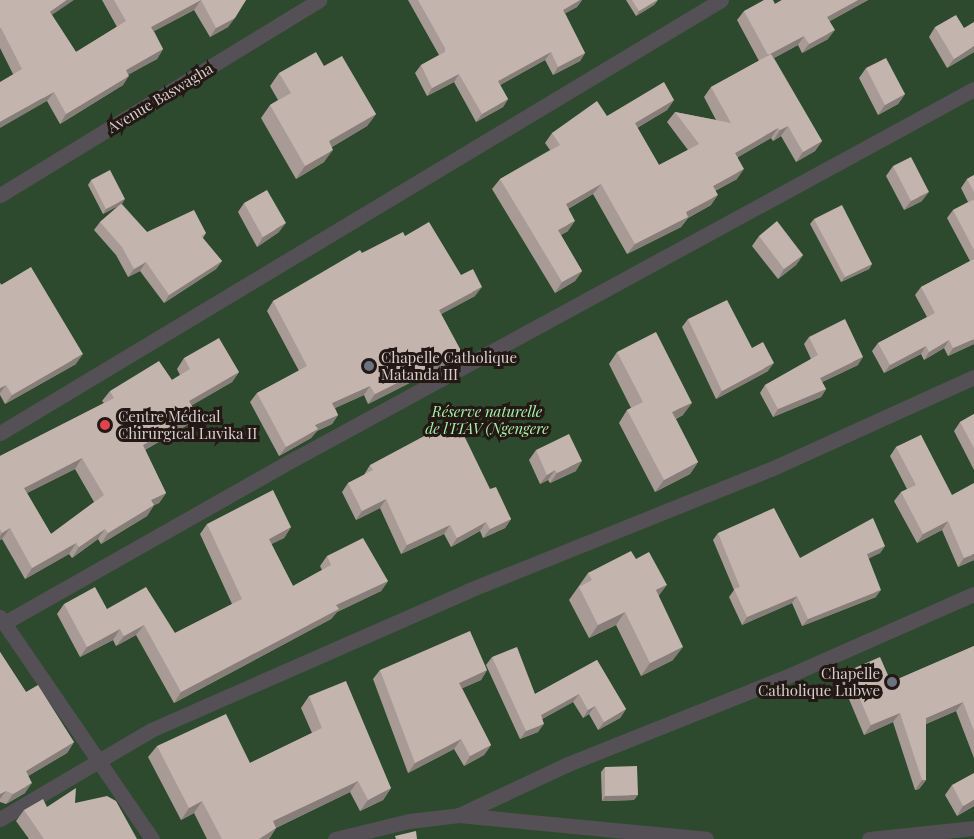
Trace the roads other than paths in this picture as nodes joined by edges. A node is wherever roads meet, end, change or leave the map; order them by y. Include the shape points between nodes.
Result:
1 (319, 0) edge
2 (721, 0) edge
3 (974, 89) edge
4 (0, 195) edge
5 (974, 377) edge
6 (0, 433) edge
7 (974, 594) edge
8 (2, 620) edge
9 (97, 760) junction
10 (459, 815) junction
11 (0, 819) edge
12 (974, 828) edge
13 (152, 839) edge
14 (335, 839) edge
15 (706, 839) edge
16 (869, 839) edge

1 - 4 street, Avenue Baswagha
2 - 6 street
3 - 8 street
5 - 9 street via 771,469 457,595 151,730
7 - 10 street via 790,675 568,764
8 - 9 street
9 - 11 street
9 - 13 street
10 - 14 street via 409,820
10 - 15 street
12 - 16 street

